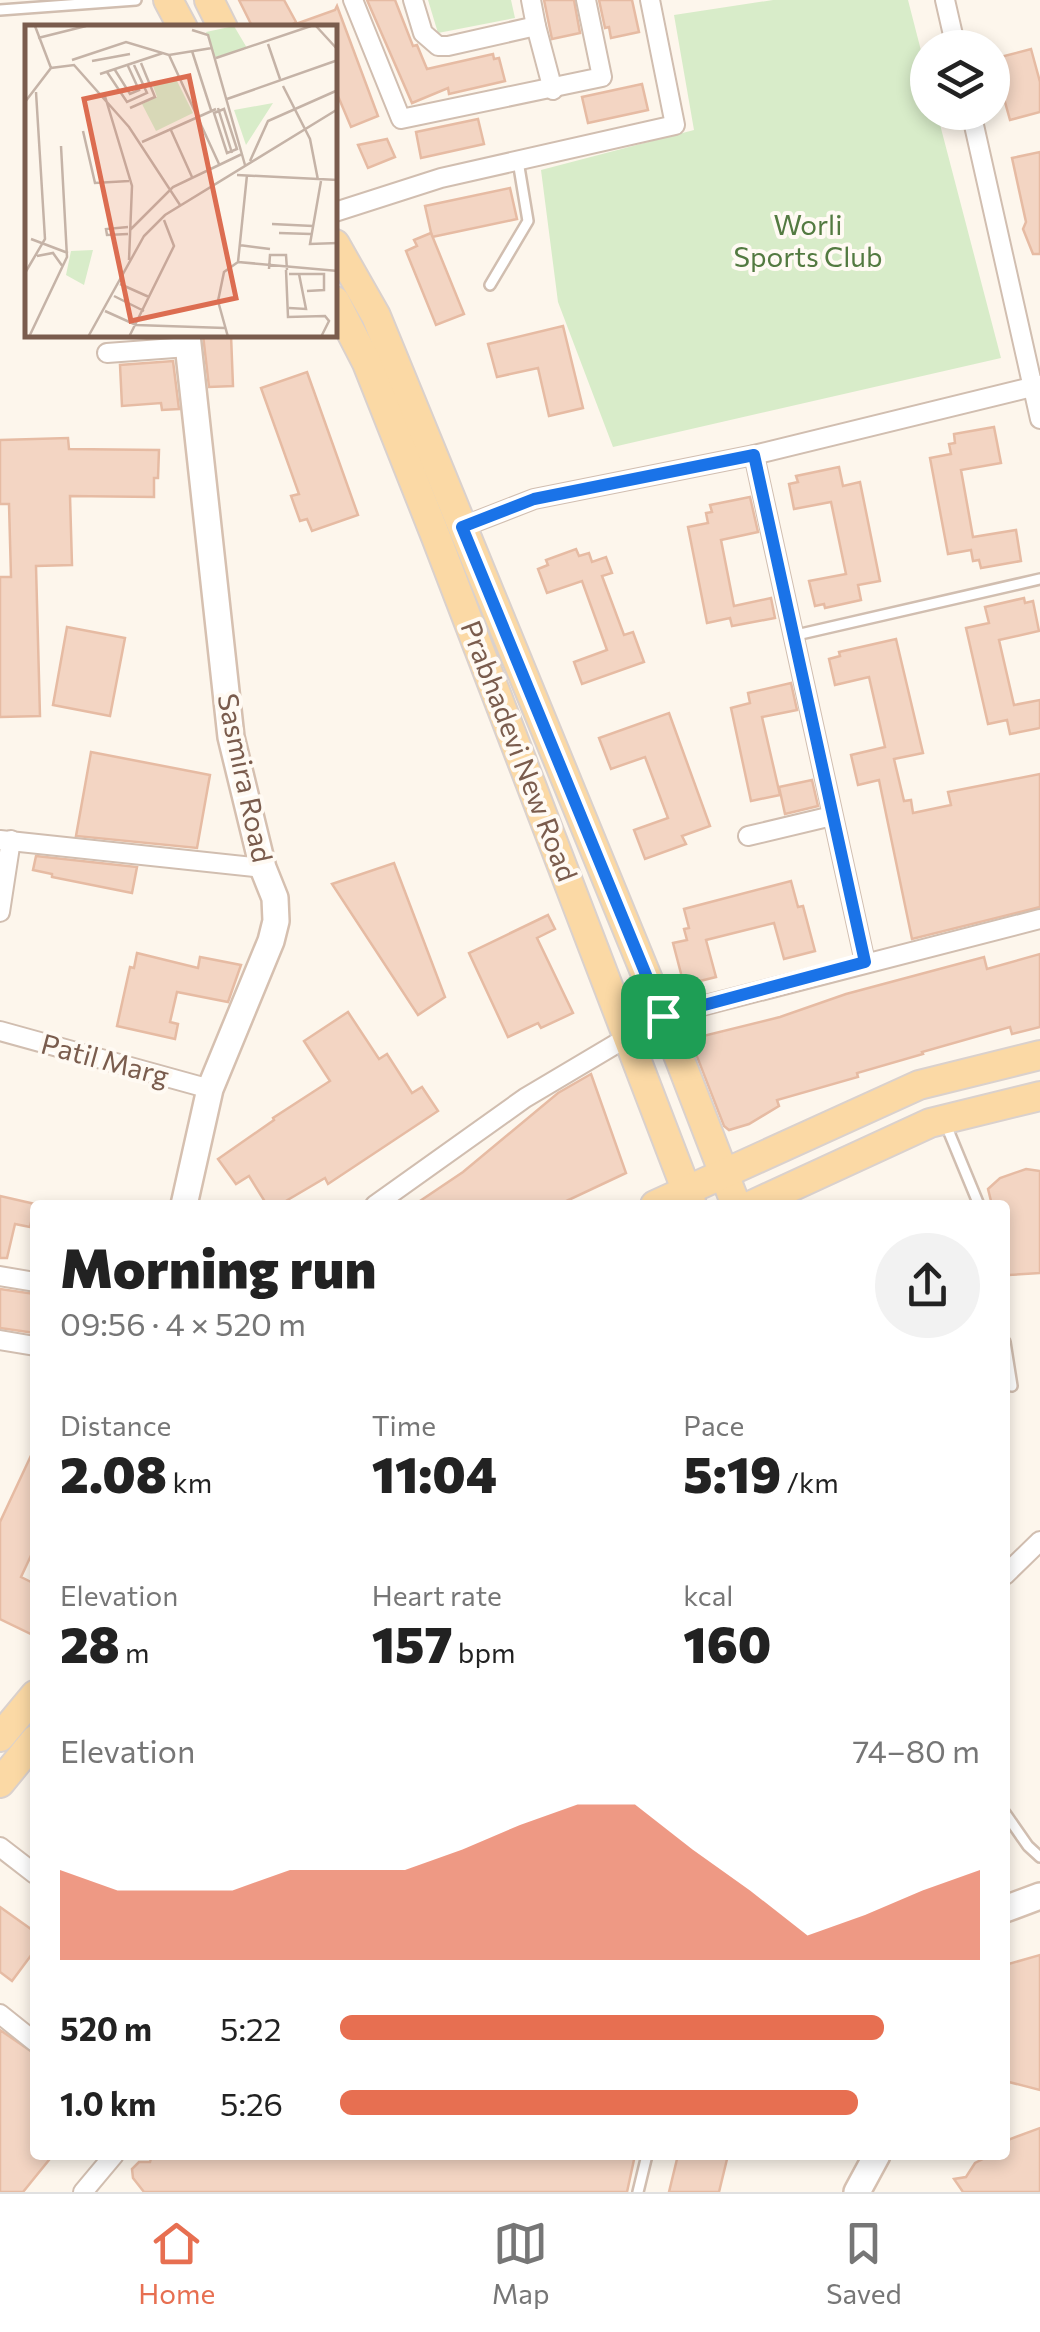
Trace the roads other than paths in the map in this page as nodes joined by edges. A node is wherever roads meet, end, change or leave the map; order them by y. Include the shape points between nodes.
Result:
1 (136, 0) edge
2 (167, 0) edge
3 (208, 0) edge
4 (353, 0) edge
5 (413, 0) edge
6 (530, 0) edge
7 (586, 0) edge
8 (650, 0) edge
9 (945, 0) edge
10 (0, 10) edge
11 (168, 25) edge
12 (182, 25) edge
13 (221, 25) edge
14 (536, 26) junction
15 (952, 30) edge
16 (553, 90) junction
17 (975, 130) edge
18 (518, 161) junction
19 (338, 211) edge
20 (338, 249) edge
21 (490, 285) dead end
22 (338, 307) edge
23 (188, 341) edge
24 (108, 353) dead end
25 (1038, 385) edge
26 (1040, 419) edge
27 (754, 455) junction
28 (462, 527) junction
29 (1040, 579) edge
30 (792, 636) junction
31 (832, 816) junction
32 (748, 836) dead end
33 (6, 840) edge
34 (263, 868) junction
35 (0, 912) edge
36 (1040, 919) edge
37 (865, 962) junction
38 (663, 1016) junction
39 (0, 1031) edge
40 (628, 1034) junction
41 (1040, 1055) edge
42 (210, 1089) junction
43 (1040, 1096) edge
44 (943, 1119) junction
45 (725, 1172) junction
46 (690, 1197) edge
47 (185, 1200) edge
48 (382, 1200) edge
49 (734, 1200) edge
50 (763, 1200) edge
51 (977, 1200) edge
52 (0, 1276) edge
53 (30, 1281) edge
54 (0, 1340) edge
55 (30, 1345) edge
56 (1010, 1373) edge
57 (1012, 1386) dead end
58 (1040, 1541) edge
59 (1010, 1569) edge
60 (30, 1702) edge
61 (0, 1737) edge
62 (30, 1746) edge
63 (0, 1783) edge
64 (1010, 1821) edge
65 (0, 1848) edge
66 (1040, 1857) edge
67 (30, 1870) edge
68 (1040, 1896) edge
69 (1010, 1906) edge
70 (0, 2014) edge
71 (30, 2038) edge
72 (110, 2160) edge
73 (646, 2160) edge
74 (874, 2160) edge
75 (859, 2190) edge
76 (83, 2192) edge
77 (638, 2192) edge

1 - 10 lane
2 - 11 street
2 - 12 main road
3 - 13 main road
4 - 16 street via 401,120
5 - 14 street via 423,33 438,46
6 - 14 street
7 - 16 street via 602,77
8 - 18 street via 674,125
9 - 15 street
14 - 16 street
17 - 25 street
18 - 19 street
18 - 21 lane via 528,221
20 - 28 main road, Prabhadevi New Road via 376,316
22 - 40 main road, Prabhadevi New Road via 381,398
23 - 24 street
23 - 34 street, Sasmira Road via 231,737
25 - 26 street
25 - 27 street
27 - 28 street via 534,499
27 - 30 street
28 - 38 main road, Prabhadevi New Road
29 - 30 lane
30 - 31 street
31 - 32 street
31 - 37 street
33 - 34 street
33 - 35 street
34 - 42 street, Sasmira Road via 276,921
36 - 37 street
37 - 38 street
38 - 40 street
38 - 45 main road, Prabhadevi New Road
39 - 42 street, Patil Marg
40 - 46 main road, Prabhadevi New Road
40 - 48 street
41 - 45 main road via 919,1085
42 - 47 street, Sasmira Road
43 - 44 main road
44 - 50 main road
44 - 51 lane
45 - 46 main road
45 - 49 main road, Prabhadevi New Road
52 - 53 street
54 - 55 street
56 - 57 lane
58 - 59 street
60 - 61 main road
62 - 63 main road
64 - 66 lane
65 - 67 street
68 - 69 street
70 - 71 street
72 - 76 street
73 - 77 lane
74 - 75 street

